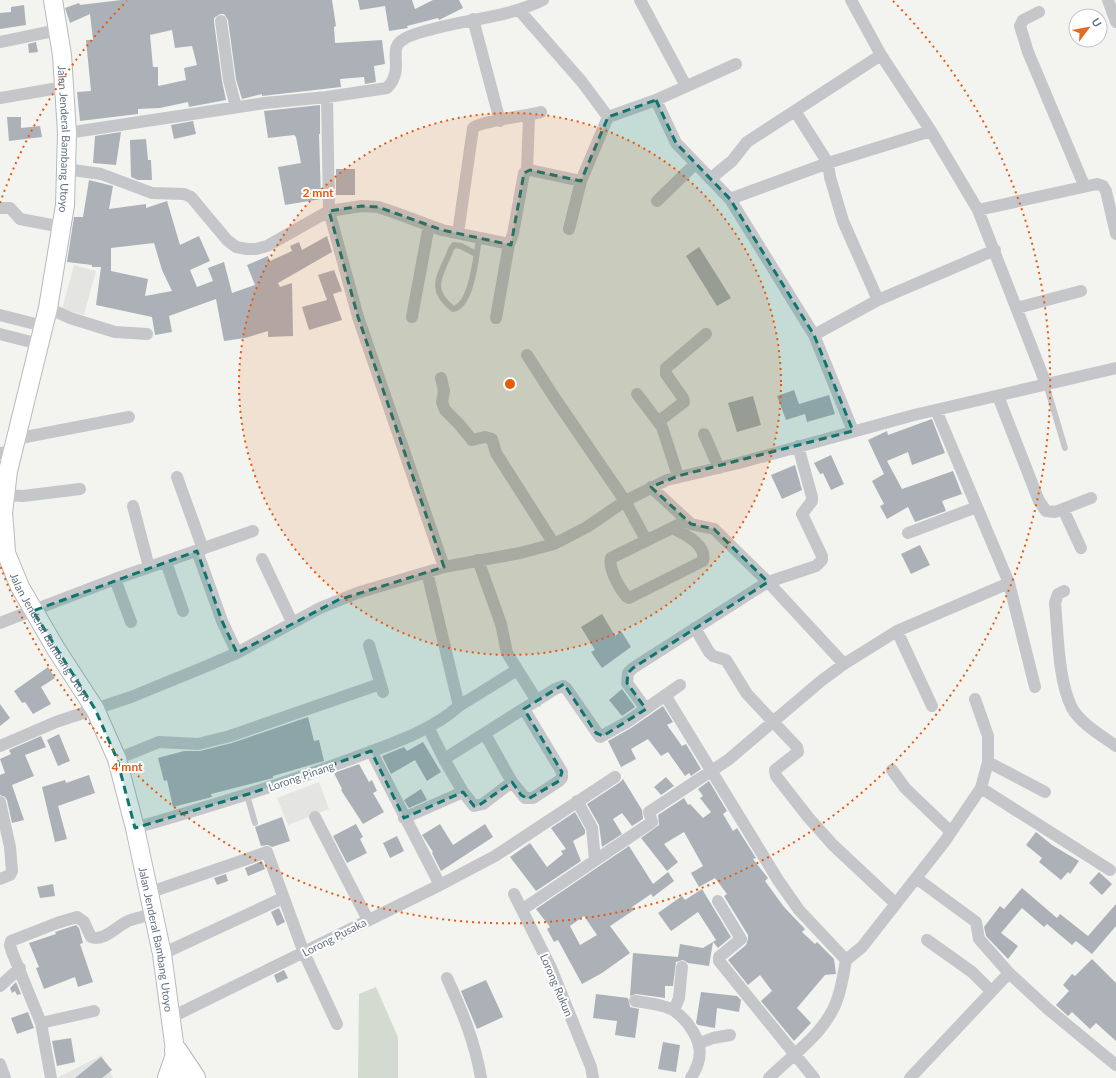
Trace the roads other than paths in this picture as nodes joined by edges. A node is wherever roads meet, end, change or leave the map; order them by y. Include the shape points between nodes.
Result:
1 (54, 0) edge
2 (543, 0) edge
3 (640, 0) edge
4 (851, 0) edge
5 (1108, 0) edge
6 (519, 10) junction
7 (1039, 12) dead end
8 (473, 19) junction
9 (221, 21) dead end
10 (1116, 22) edge
11 (58, 30) junction
12 (0, 42) edge
13 (880, 55) junction
14 (736, 64) dead end
15 (686, 86) junction
16 (64, 87) junction
17 (327, 97) junction
18 (0, 98) edge
19 (656, 100) junction
20 (236, 108) junction
21 (541, 112) dead end
22 (795, 112) junction
23 (529, 116) junction
24 (608, 117) junction
25 (500, 121) junction
26 (931, 131) junction
27 (67, 133) junction
28 (828, 163) junction
29 (695, 164) junction
30 (66, 169) junction
31 (526, 171) junction
32 (710, 179) junction
33 (581, 181) junction
34 (1084, 185) junction
35 (730, 199) junction
36 (657, 202) dead end
37 (0, 208) edge
38 (978, 210) junction
39 (329, 211) junction
40 (62, 226) junction
41 (429, 226) junction
42 (569, 229) dead end
43 (458, 234) junction
44 (1116, 234) edge
45 (479, 239) junction
46 (509, 244) junction
47 (995, 250) junction
48 (476, 254) junction
49 (1081, 291) dead end
50 (878, 300) junction
51 (1017, 308) junction
52 (0, 315) edge
53 (46, 317) junction
54 (412, 317) dead end
55 (496, 318) dead end
56 (0, 334) edge
57 (146, 334) dead end
58 (706, 334) dead end
59 (814, 336) junction
60 (39, 344) junction
61 (527, 354) dead end
62 (1116, 368) edge
63 (441, 378) dead end
64 (1046, 384) junction
65 (637, 394) dead end
66 (998, 396) junction
67 (936, 410) junction
68 (129, 417) dead end
69 (659, 421) junction
70 (853, 431) junction
71 (704, 434) dead end
72 (798, 446) junction
73 (9, 447) edge
74 (1065, 448) dead end
75 (719, 468) junction
76 (678, 476) junction
77 (177, 477) dead end
78 (651, 487) junction
79 (80, 489) dead end
80 (4, 495) junction
81 (1091, 498) dead end
82 (625, 501) junction
83 (133, 506) dead end
84 (977, 507) junction
85 (1063, 509) junction
86 (253, 532) dead end
87 (908, 533) dead end
88 (646, 540) junction
89 (554, 544) junction
90 (1081, 548) dead end
91 (200, 550) junction
92 (262, 559) dead end
93 (478, 560) junction
94 (166, 562) junction
95 (149, 567) junction
96 (444, 567) junction
97 (427, 572) junction
98 (115, 579) junction
99 (768, 582) junction
100 (1009, 583) junction
101 (1064, 590) dead end
102 (33, 611) junction
103 (183, 611) dead end
104 (131, 622) dead end
105 (292, 622) junction
106 (0, 623) edge
107 (695, 628) junction
108 (897, 631) junction
109 (369, 645) dead end
110 (237, 653) junction
111 (844, 664) junction
112 (517, 670) junction
113 (680, 685) dead end
114 (1035, 687) dead end
115 (665, 695) junction
116 (975, 699) dead end
117 (537, 701) junction
118 (459, 706) junction
119 (932, 706) dead end
120 (95, 709) junction
121 (524, 709) junction
122 (646, 709) junction
123 (772, 722) junction
124 (428, 727) junction
125 (485, 734) junction
126 (0, 746) edge
127 (1116, 746) edge
128 (371, 751) junction
129 (117, 759) junction
130 (444, 759) junction
131 (988, 762) junction
132 (712, 770) junction
133 (892, 770) dead end
134 (614, 777) dead end
135 (512, 782) junction
136 (981, 788) junction
137 (463, 792) junction
138 (1045, 792) dead end
139 (247, 794) junction
140 (577, 801) junction
141 (0, 802) edge
142 (315, 817) dead end
143 (404, 818) junction
144 (255, 823) dead end
145 (135, 828) junction
146 (3, 829) edge
147 (951, 832) junction
148 (595, 860) junction
149 (1110, 870) dead end
150 (916, 878) junction
151 (0, 879) edge
152 (440, 885) junction
153 (148, 893) junction
154 (514, 894) dead end
155 (283, 898) junction
156 (718, 901) dead end
157 (896, 904) junction
158 (523, 909) junction
159 (153, 914) junction
160 (368, 920) junction
161 (927, 940) dead end
162 (304, 953) junction
163 (162, 954) junction
164 (846, 960) junction
165 (682, 967) dead end
166 (20, 968) junction
167 (1009, 972) junction
168 (447, 978) dead end
169 (0, 986) edge
170 (991, 992) junction
171 (635, 1001) dead end
172 (674, 1010) junction
173 (94, 1011) dead end
174 (172, 1017) junction
175 (40, 1023) junction
176 (337, 1024) dead end
177 (730, 1035) dead end
178 (700, 1043) junction
179 (794, 1054) junction
180 (0, 1064) edge
181 (1116, 1065) edge
182 (175, 1066) edge
183 (5, 1078) edge
184 (52, 1078) edge
185 (194, 1078) edge
186 (481, 1078) edge
187 (593, 1078) edge
188 (691, 1078) edge
189 (769, 1078) edge
190 (814, 1078) edge
191 (910, 1078) edge

1 - 11 street, Jalan Jenderal Bambang Utoyo
2 - 6 street
3 - 15 street
4 - 13 street
5 - 10 street
6 - 8 street
6 - 24 street via 582,82
7 - 34 street via 1024,20 1020,26 1028,52
8 - 17 street via 402,40 395,50 394,81 386,88
8 - 25 street
9 - 20 street via 229,80
11 - 12 street
11 - 16 street, Jalan Jenderal Bambang Utoyo
13 - 22 street
13 - 26 street
14 - 15 street
15 - 19 street
16 - 18 street
16 - 27 street, Jalan Jenderal Bambang Utoyo
17 - 20 street
17 - 39 street
19 - 24 street
19 - 29 street via 676,143
20 - 27 street
21 - 23 street
22 - 28 street
22 - 32 street via 747,142 732,161
23 - 25 street
23 - 31 street
24 - 33 street
25 - 43 street via 481,123 473,128
26 - 28 street
26 - 38 street
27 - 30 street, Jalan Jenderal Bambang Utoyo
28 - 35 street
28 - 50 street via 843,221
29 - 32 street
29 - 36 street
30 - 39 street via 101,174 152,193 184,194 191,197 227,240 236,247 247,249 267,246
30 - 40 street, Jalan Jenderal Bambang Utoyo
31 - 33 street
31 - 46 street via 522,177 512,241
32 - 35 street
33 - 42 street
34 - 38 street
34 - 44 street via 1097,184 1105,188
35 - 59 street
37 - 40 street via 14,210 20,219
38 - 47 street
39 - 41 street via 362,206 378,207
39 - 96 street via 359,320
40 - 53 street, Jalan Jenderal Bambang Utoyo
41 - 43 street
41 - 54 street
43 - 45 street
45 - 46 street
45 - 48 lane
46 - 55 street
47 - 50 street
47 - 51 street
48 - 48 lane via 470,289 462,304 452,309 438,293 438,280 451,249 454,245 461,246
49 - 51 street
50 - 59 street
51 - 64 street
52 - 53 street
53 - 57 street via 84,323 115,332
53 - 60 street, Jalan Jenderal Bambang Utoyo
56 - 60 street
58 - 69 street via 666,368 666,374 684,402
59 - 70 street
60 - 73 street, Jalan Jenderal Bambang Utoyo
61 - 82 street
62 - 64 street
63 - 89 street via 445,410 472,440 485,437 492,439 496,453
64 - 66 street
64 - 74 lane
65 - 69 street
66 - 67 street
66 - 85 street via 1043,508 1052,513
67 - 70 street
67 - 84 street
68 - 73 street
69 - 76 street
70 - 72 street
71 - 75 street
72 - 75 street
72 - 99 street via 812,497 812,501 802,514 822,560 816,566
73 - 80 street, Jalan Jenderal Bambang Utoyo
75 - 76 street
76 - 78 street
77 - 91 street
78 - 82 street
78 - 99 street via 691,524 714,529
79 - 80 street via 23,496
80 - 102 street, Jalan Jenderal Bambang Utoyo via 6,553
81 - 85 street
82 - 88 street
82 - 89 street via 587,527
83 - 95 street
84 - 87 street
84 - 100 street
85 - 90 street
86 - 91 street
88 - 88 street via 677,525 695,540 704,556 703,561 629,598 617,581 610,560
89 - 93 street
91 - 94 street
91 - 110 street via 222,620
92 - 105 street
93 - 96 street
93 - 112 street via 501,624 507,653
94 - 95 street
94 - 103 street
95 - 98 street
96 - 97 street
97 - 105 street via 357,593
97 - 118 street
98 - 102 street
98 - 104 street
99 - 107 street
99 - 111 street
100 - 108 street
100 - 114 street
101 - 127 street via 1058,594 1055,603 1061,667 1072,709 1083,722
102 - 106 street
102 - 120 street, Jalan Jenderal Bambang Utoyo
105 - 110 street
107 - 122 street via 628,673 627,683
107 - 123 street via 709,652 726,660 747,694
108 - 111 street
108 - 119 street
109 - 129 street via 382,688 230,736 198,744 159,742
110 - 120 street
111 - 123 street
112 - 117 street
112 - 118 street, Lorong Pinang
113 - 115 street
115 - 122 street
115 - 132 street
116 - 131 street via 987,731
117 - 121 street
117 - 122 street via 560,686 566,688 600,737
118 - 124 street, Lorong Pinang
120 - 126 street via 56,722
120 - 129 street, Jalan Jenderal Bambang Utoyo
121 - 125 street
121 - 135 street via 563,775 559,781 528,799 521,795
123 - 132 street via 742,749
123 - 157 street via 798,749 776,770 776,776 832,845
124 - 128 street, Lorong Pinang
124 - 130 street
125 - 130 street
125 - 135 street
128 - 139 street, Lorong Pinang
128 - 143 street
129 - 145 street, Jalan Jenderal Bambang Utoyo
130 - 137 street
131 - 136 street
131 - 138 street
132 - 148 street via 649,812 652,822
132 - 164 street via 778,880 799,910
133 - 147 street via 905,788
134 - 140 street
135 - 137 street via 478,806 474,806
136 - 147 street
136 - 149 street
137 - 143 street
139 - 144 lane
139 - 145 street, Lorong Pinang
140 - 148 street via 592,828
140 - 152 street, Lorong Pusaka via 495,856
141 - 146 street
142 - 160 street
143 - 152 street
145 - 153 street, Jalan Jenderal Bambang Utoyo
146 - 151 street via 10,847 12,871 10,875
147 - 150 street
148 - 158 street
150 - 157 street
150 - 167 street via 976,922 979,940
152 - 160 street, Lorong Pusaka
153 - 155 street via 266,852
153 - 159 street, Jalan Jenderal Bambang Utoyo
154 - 158 street, Lorong Rukun
155 - 162 street
155 - 163 street
156 - 179 street via 742,939 719,957 719,960
157 - 164 street via 862,947
158 - 187 street, Lorong Rukun via 552,968
159 - 163 street, Jalan Jenderal Bambang Utoyo
159 - 166 street via 128,921 106,935 95,938 91,937 82,919 77,917 12,940 10,945
160 - 162 street, Lorong Pusaka
161 - 170 street via 972,972
162 - 174 street, Lorong Pusaka
162 - 176 street
163 - 174 street, Jalan Jenderal Bambang Utoyo
164 - 179 street via 834,1008 818,1032
165 - 172 street via 679,998
166 - 169 street
166 - 175 street
167 - 170 street
167 - 181 street via 1053,1013
168 - 186 street via 471,1036
170 - 191 street
171 - 172 street via 662,1005
172 - 178 street via 686,1021
173 - 175 street
174 - 182 street, Jalan Jenderal Bambang Utoyo
175 - 184 street
177 - 178 street
178 - 188 street via 700,1053
179 - 189 street
179 - 190 street
180 - 183 street
182 - 185 highway

